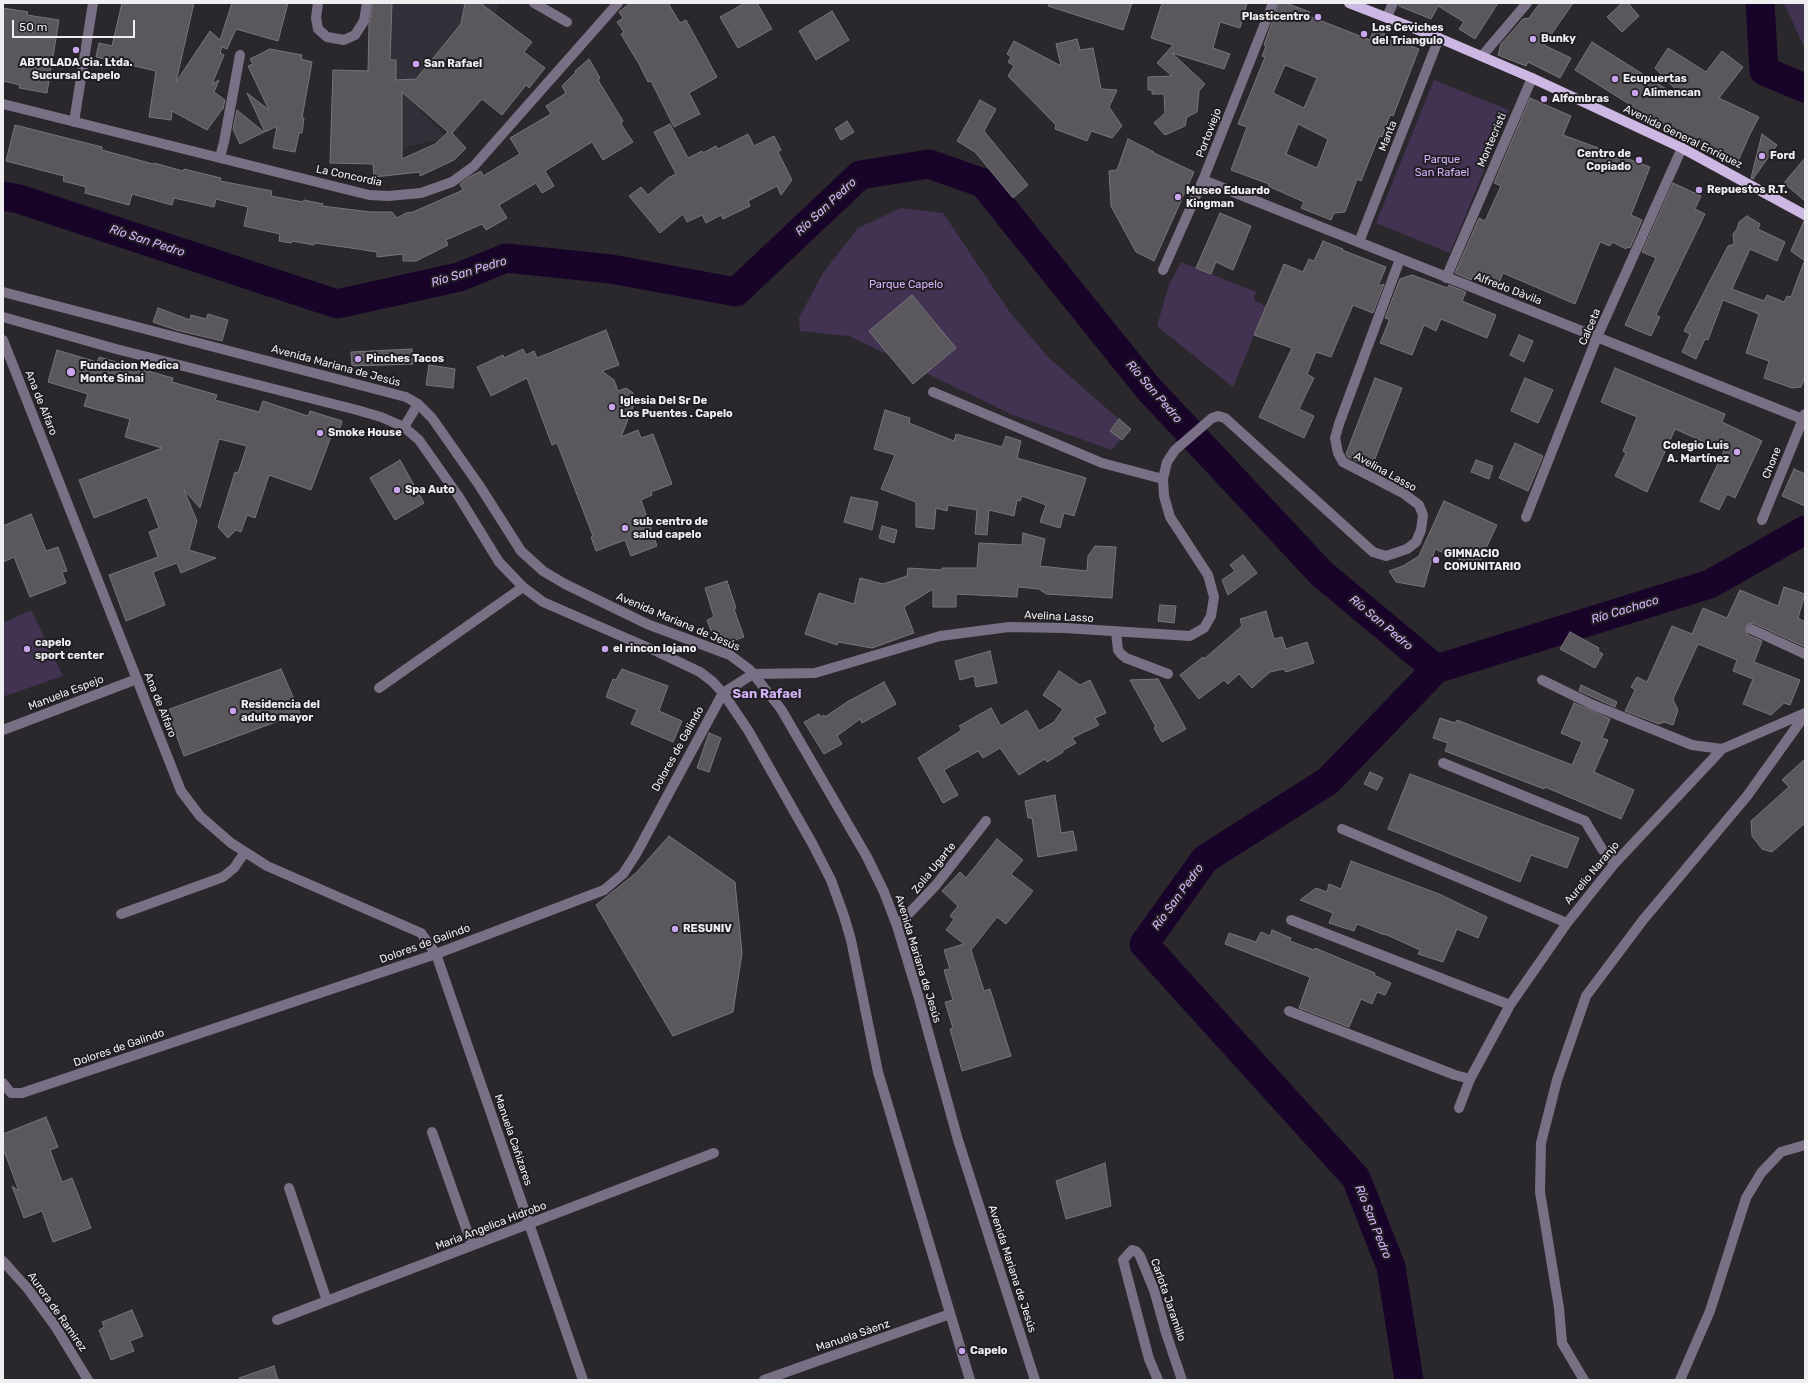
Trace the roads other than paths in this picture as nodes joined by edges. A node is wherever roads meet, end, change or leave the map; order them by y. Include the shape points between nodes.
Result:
1 (93, 3) edge
2 (318, 3) edge
3 (367, 3) edge
4 (534, 3) edge
5 (618, 3) edge
6 (1273, 3) edge
7 (1349, 3) edge
8 (1393, 3) edge
9 (1527, 3) edge
10 (1388, 17) junction
11 (568, 22) dead end
12 (1439, 38) junction
13 (240, 55) dead end
14 (1482, 56) junction
15 (1532, 78) junction
16 (3, 104) edge
17 (74, 122) junction
18 (1682, 148) junction
19 (220, 157) junction
20 (1203, 180) junction
21 (1805, 215) edge
22 (1359, 242) junction
23 (1400, 259) junction
24 (1163, 270) dead end
25 (1446, 278) junction
26 (3, 292) edge
27 (3, 317) edge
28 (1598, 337) junction
29 (3, 340) edge
30 (933, 392) dead end
31 (418, 404) junction
32 (1804, 418) edge
33 (404, 426) junction
34 (1163, 479) junction
35 (1526, 517) dead end
36 (1762, 520) dead end
37 (523, 587) junction
38 (1751, 629) dead end
39 (1116, 632) junction
40 (1805, 654) edge
41 (753, 674) junction
42 (1168, 674) dead end
43 (137, 679) junction
44 (1542, 680) dead end
45 (379, 688) dead end
46 (723, 692) junction
47 (1805, 714) edge
48 (3, 730) edge
49 (1722, 749) junction
50 (1443, 763) dead end
51 (986, 821) dead end
52 (1342, 829) dead end
53 (245, 852) junction
54 (1615, 863) junction
55 (121, 914) dead end
56 (1291, 920) dead end
57 (1567, 923) junction
58 (897, 926) junction
59 (436, 954) junction
60 (1510, 1004) junction
61 (1289, 1011) dead end
62 (1470, 1079) junction
63 (3, 1083) edge
64 (1460, 1108) dead end
65 (432, 1132) dead end
66 (1805, 1145) edge
67 (714, 1154) dead end
68 (289, 1188) dead end
69 (530, 1224) junction
70 (472, 1246) junction
71 (3, 1261) edge
72 (327, 1301) junction
73 (950, 1314) junction
74 (276, 1320) dead end
75 (88, 1380) edge
76 (583, 1380) edge
77 (764, 1380) edge
78 (970, 1380) edge
79 (1034, 1380) edge
80 (1158, 1380) edge
81 (1182, 1380) edge
82 (1584, 1380) edge
83 (1680, 1380) edge

1 - 17 street
2 - 3 street via 318,30 327,37 344,40 355,35 364,21
4 - 11 street
5 - 19 street, La Concordia via 474,166 452,182 421,192 388,196 369,195
6 - 20 street, Portoviejo
7 - 10 main road, Avenida General Enríquez
8 - 10 street
9 - 14 street
10 - 12 main road, Avenida General Enríquez
12 - 14 main road, Avenida General Enríquez
12 - 22 street, Manta
13 - 19 street
14 - 15 main road, Avenida General Enríquez
15 - 18 main road, Avenida General Enríquez
15 - 25 street, Montecristi
16 - 17 street, La Concordia
17 - 19 street, La Concordia
18 - 21 main road, Avenida General Enríquez
18 - 28 street, Calceta
20 - 22 street, Alfredo Dàvila
20 - 24 street, Portoviejo
22 - 23 street, Alfredo Dàvila
23 - 25 street, Alfredo Dàvila
23 - 34 street, Avelina Lasso via 1335,438 1343,462 1403,493 1419,505 1423,515 1416,542 1407,549 1386,556 1373,552 1225,418 1218,416 1212,418 1175,450 1166,462
25 - 28 street, Alfredo Dàvila
26 - 31 street, Avenida Mariana de Jesús via 390,392
27 - 33 street via 116,349 357,410
28 - 32 street, Alfredo Dàvila
28 - 35 street, Calceta
29 - 43 street, Ana de Alfaro
30 - 34 street via 1102,463
31 - 33 street
31 - 41 street, Avenida Mariana de Jesús via 444,434 521,551 543,571 647,624 730,654
32 - 36 street, Chone
33 - 37 street via 419,440 500,562
34 - 39 street, Avelina Lasso via 1164,496 1170,517 1208,575 1214,597 1211,616 1204,628 1190,636
37 - 45 street
37 - 46 street via 543,602 700,672
38 - 40 street
39 - 41 street, Avelina Lasso via 1009,627 940,636 815,673
39 - 42 street via 1118,650 1121,654
41 - 46 street
41 - 58 street, Avenida Mariana de Jesús via 781,708 867,857
43 - 48 street, Manuela Espejo
43 - 53 street, Ana de Alfaro via 181,791 200,816
44 - 49 street via 1593,705 1692,745
46 - 59 street, Dolores de Galindo via 623,874 604,890
46 - 73 street via 748,730 831,880 851,940 878,1072
47 - 49 street, Aurelio Naranjo
47 - 82 street via 1747,796 1643,920 1586,996 1557,1080 1541,1144 1540,1192 1558,1300 1562,1343
49 - 54 street, Aurelio Naranjo
50 - 54 street via 1585,821 1602,849
51 - 58 street, ZoIia Ugarte via 936,884
52 - 57 street
53 - 55 street via 234,868 223,877
53 - 59 street, Ana de Alfaro via 267,866 421,933
54 - 57 street, Aurelio Naranjo
56 - 60 street
57 - 60 street, Aurelio Naranjo
58 - 79 street, Avenida Mariana de Jesús via 958,1140
59 - 63 street, Dolores de Galindo via 22,1093 11,1093
59 - 69 street, Manuela Cañizares
60 - 62 street, Aurelio Naranjo
61 - 62 street
62 - 64 street, Aurelio Naranjo
65 - 70 street
66 - 83 street via 1781,1152 1761,1173 1746,1198 1710,1311
67 - 69 street, Maria Angelica Hidrobo
68 - 72 street
69 - 70 street, Maria Angelica Hidrobo
69 - 76 street, Manuela Cañizares
70 - 72 street, Maria Angelica Hidrobo
71 - 75 street, Aurora de Ramirez via 28,1289 55,1326
72 - 74 street, Maria Angelica Hidrobo
73 - 77 street, Manuela Sàenz
73 - 78 street
80 - 81 street, Carlota Jaramillo via 1149,1359 1123,1260 1132,1250 1140,1256 1154,1290

